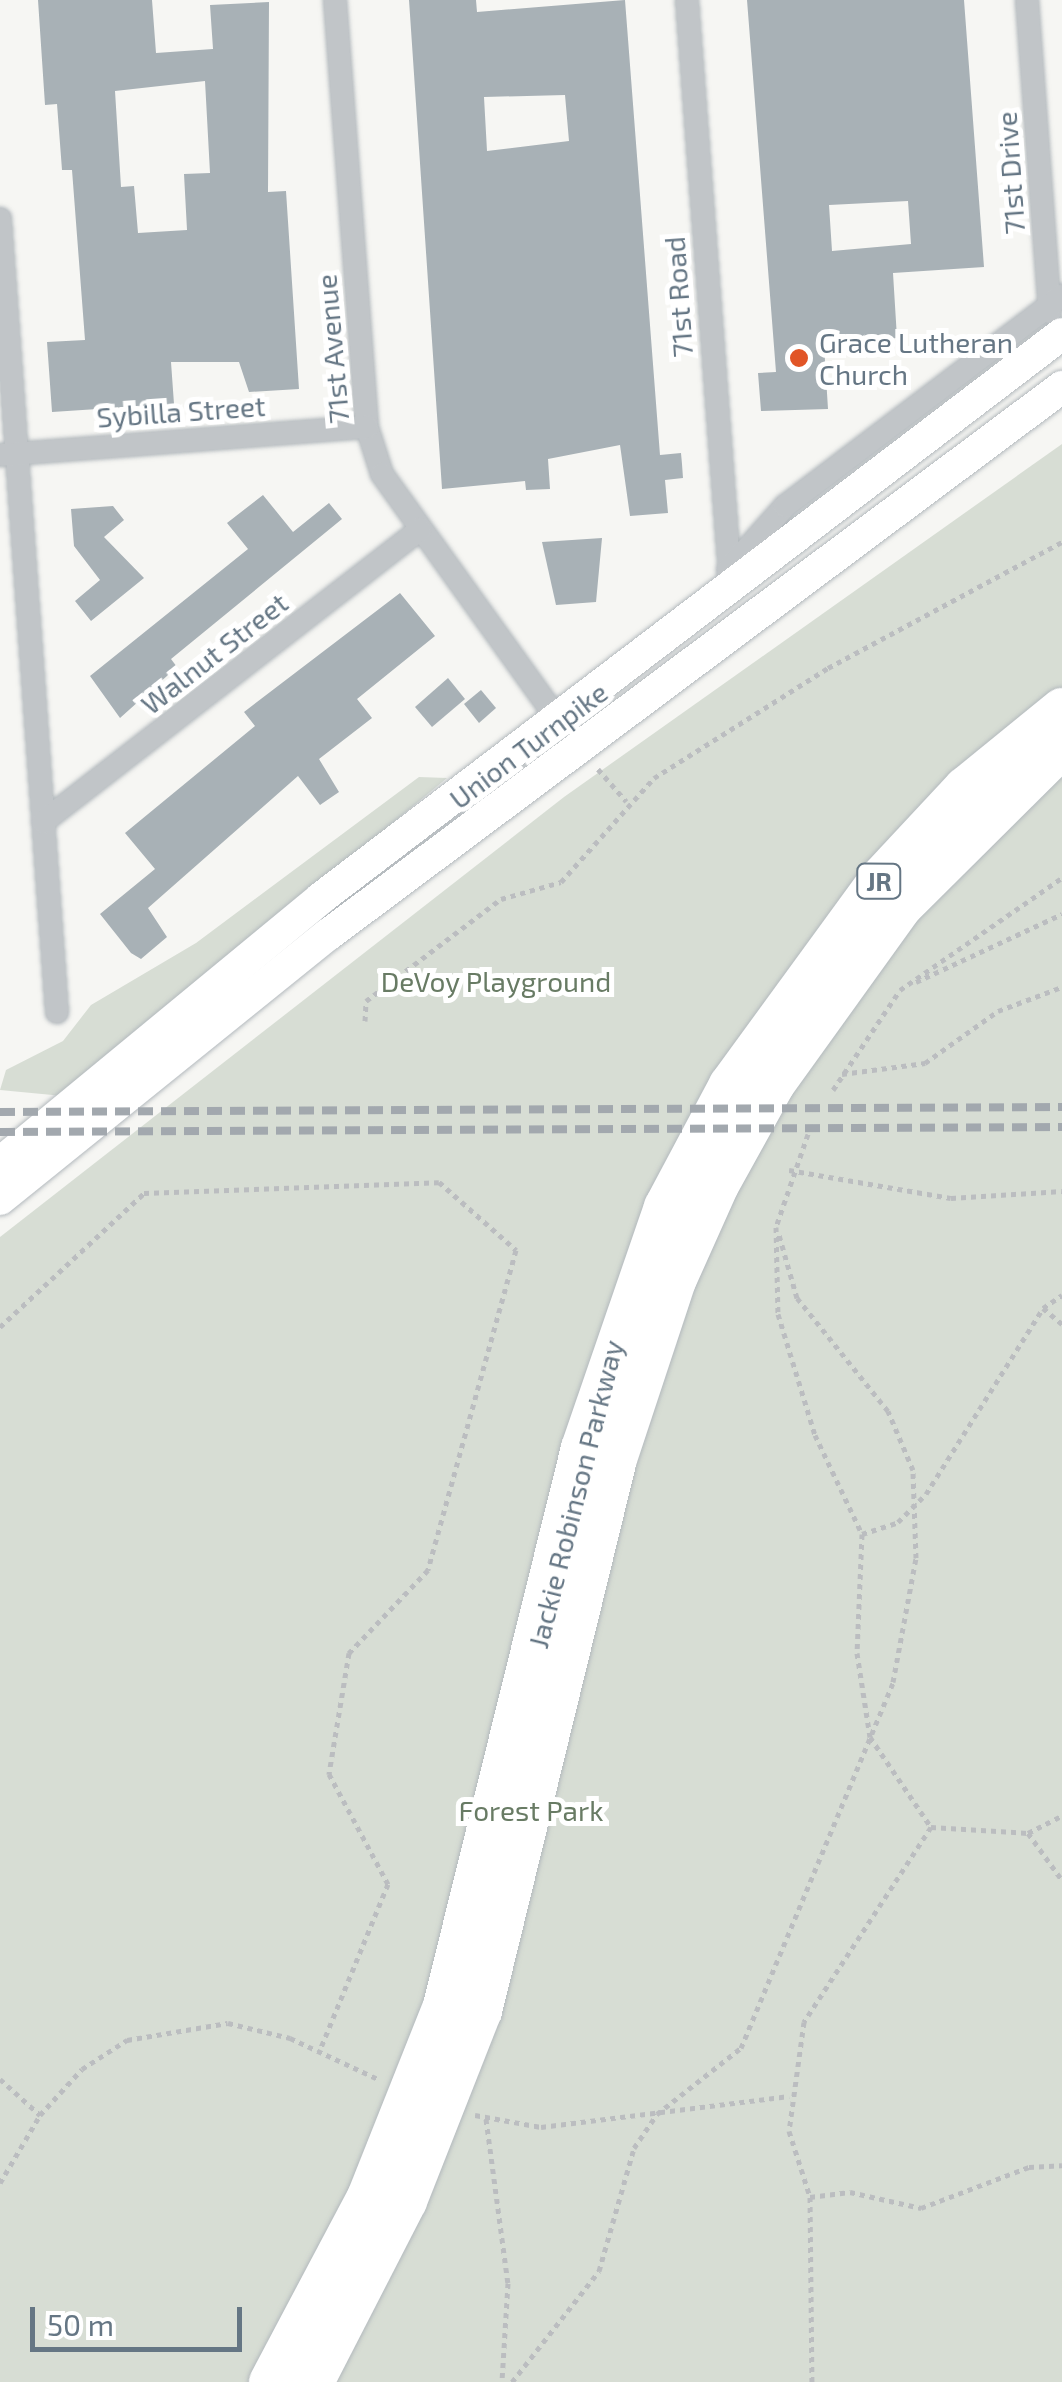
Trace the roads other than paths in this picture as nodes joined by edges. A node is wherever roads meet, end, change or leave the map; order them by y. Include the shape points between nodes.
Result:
1 (334, 0) edge
2 (687, 0) edge
3 (1027, 0) edge
4 (0, 219) edge
5 (1056, 299) edge
6 (1057, 338) edge
7 (1062, 387) edge
8 (367, 427) junction
9 (9, 454) edge
10 (420, 530) junction
11 (729, 580) junction
12 (1062, 709) edge
13 (579, 746) junction
14 (1062, 747) edge
15 (44, 822) junction
16 (58, 1012) dead end
17 (0, 1163) edge
18 (0, 1198) edge
19 (270, 2382) edge
20 (313, 2382) edge

1 - 8 street, 71st Avenue
2 - 11 street, 71st Road
3 - 5 street, 71st Drive
4 - 9 street
5 - 6 street, 71st Drive
5 - 11 street, Union Turnpike via 784,506
6 - 11 main road, Union Turnpike
7 - 13 main road, Union Turnpike
8 - 9 street, Sybilla Street
8 - 10 street, 71st Avenue via 382,474
9 - 15 street
10 - 13 street, 71st Avenue
10 - 15 street, Walnut Street
11 - 13 main road, Union Turnpike
12 - 19 highway, Jackie Robinson Parkway / JR via 965,788 881,878 730,1085 664,1207 582,1448 444,2006 368,2197
13 - 17 main road, Union Turnpike via 321,898
13 - 18 main road, Union Turnpike
14 - 20 highway, Jackie Robinson Parkway / JR via 902,906 774,1084 718,1184 674,1281 616,1458 481,2011 406,2201
15 - 16 street

